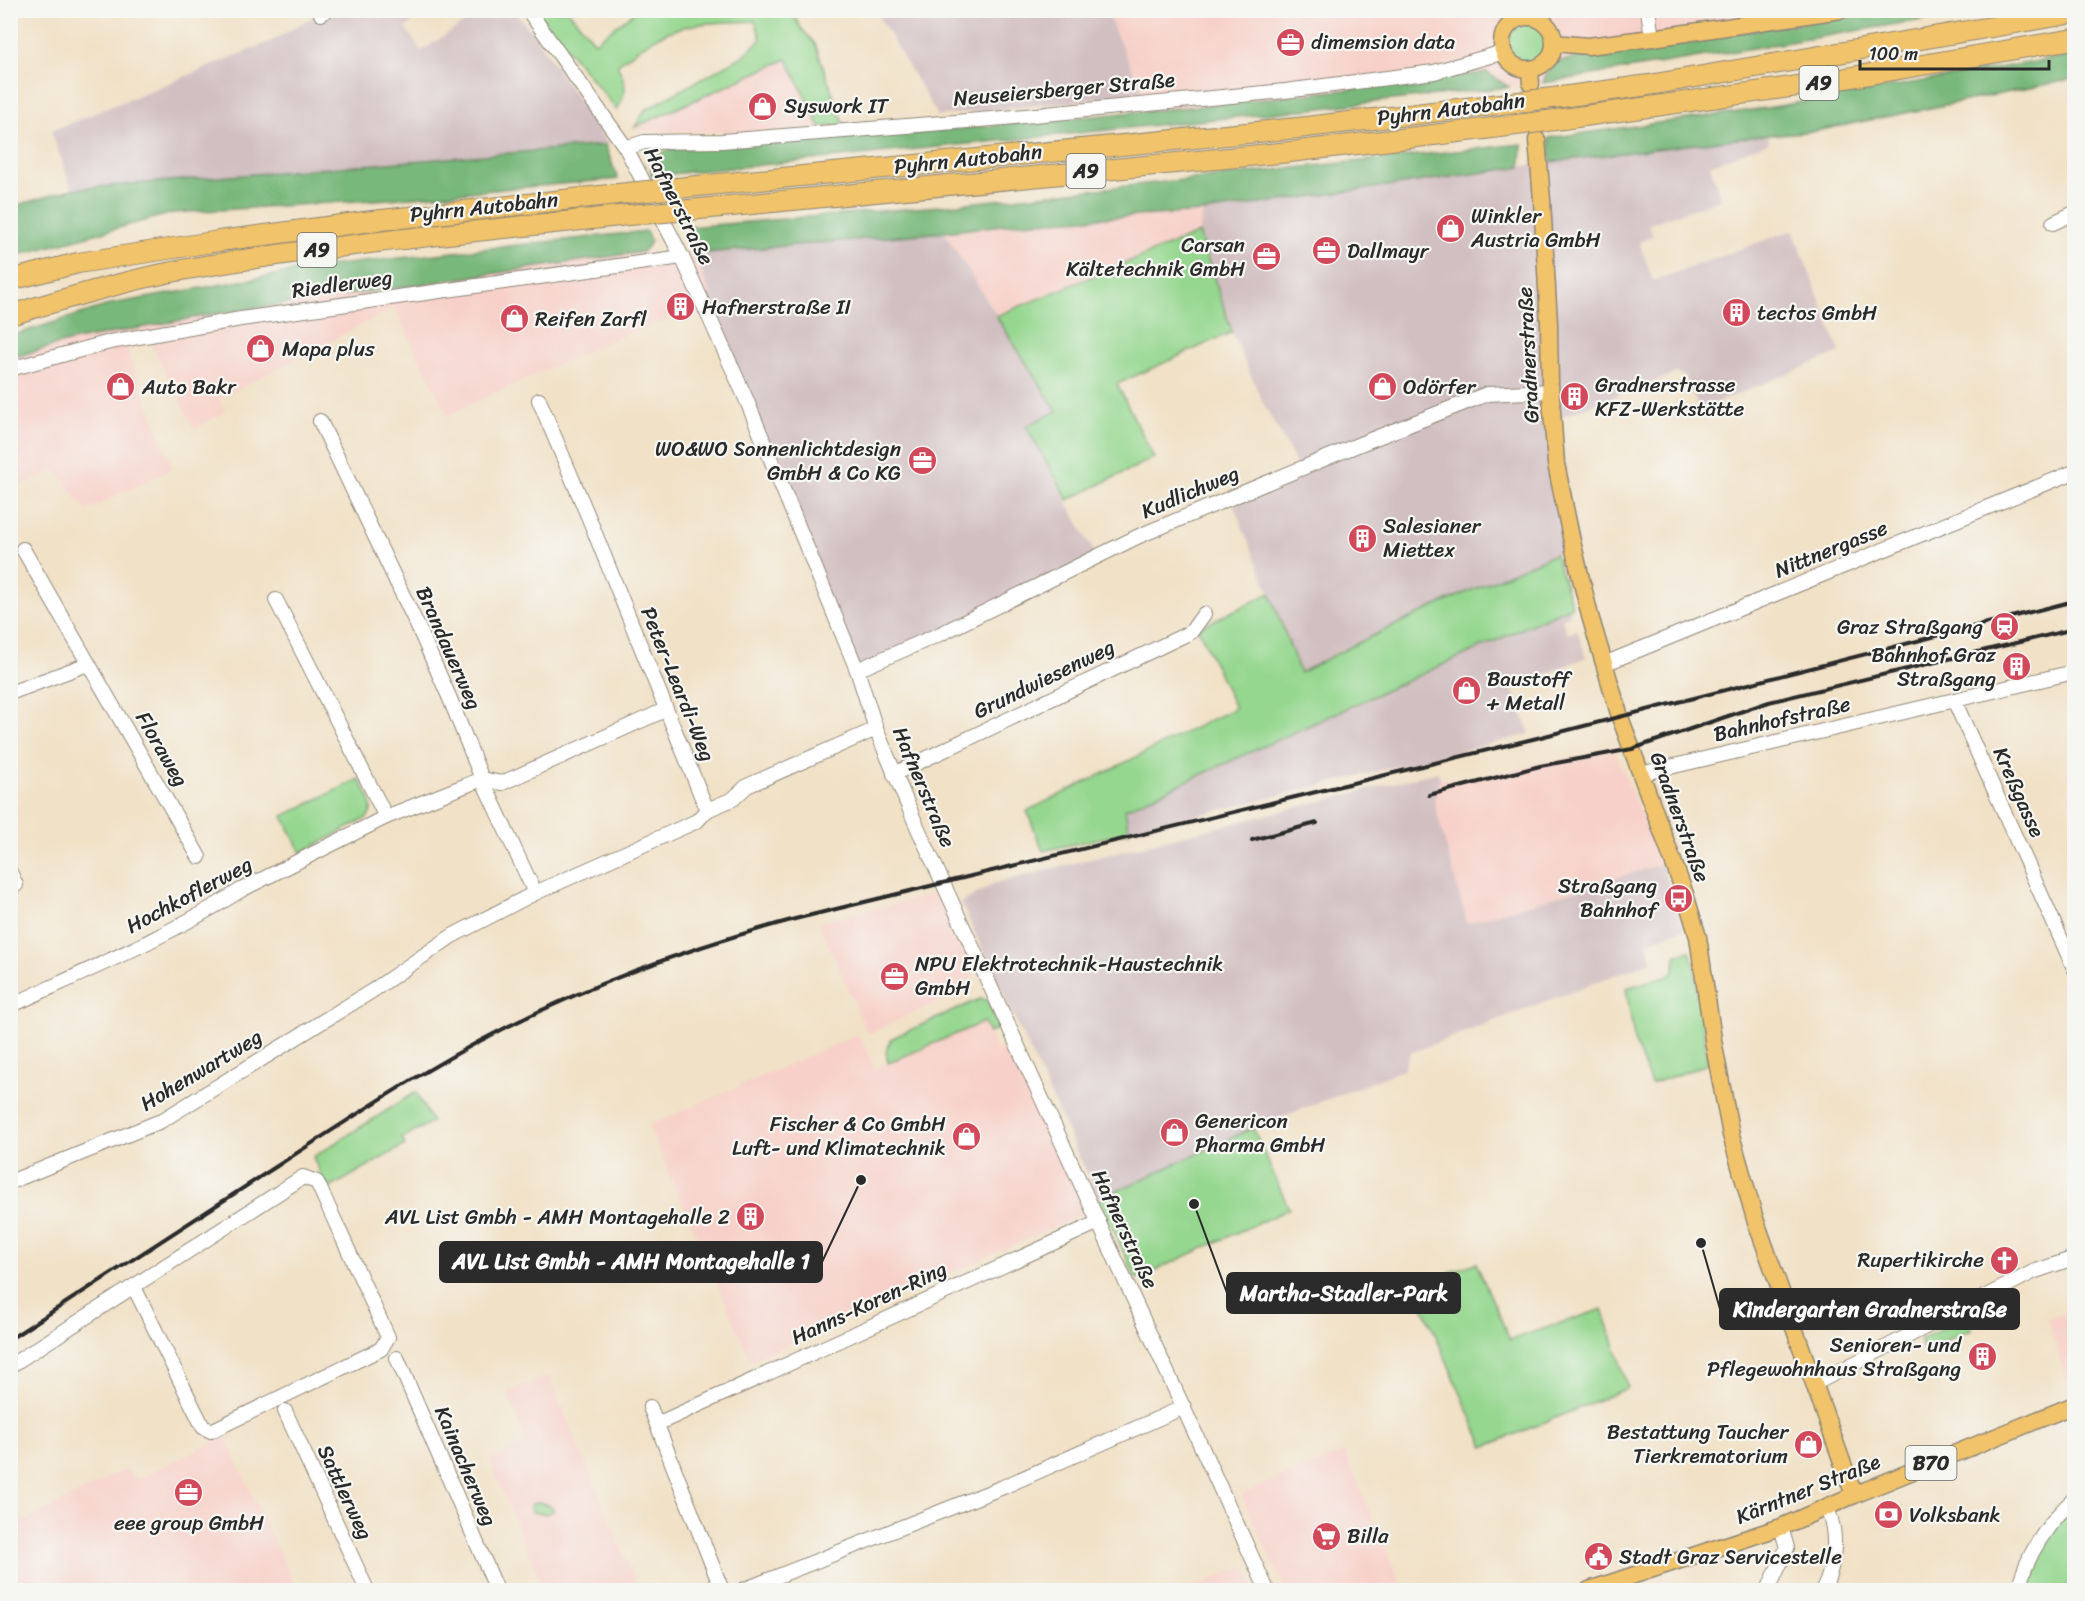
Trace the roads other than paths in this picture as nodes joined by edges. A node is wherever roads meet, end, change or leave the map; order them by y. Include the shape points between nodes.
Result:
1 (528, 10) edge
2 (1648, 10) edge
3 (1841, 10) edge
4 (2074, 13) edge
5 (1515, 15) edge
6 (1652, 38) junction
7 (2074, 39) edge
8 (1554, 43) junction
9 (1504, 52) junction
10 (1537, 140) dead end
11 (626, 148) junction
12 (2074, 213) edge
13 (2053, 223) dead end
14 (159, 251) junction
15 (682, 257) junction
16 (10, 280) edge
17 (10, 294) edge
18 (10, 315) edge
19 (10, 369) edge
20 (1551, 391) junction
21 (539, 400) dead end
22 (320, 421) dead end
23 (2074, 472) edge
24 (23, 549) dead end
25 (276, 600) dead end
26 (1204, 614) dead end
27 (88, 663) junction
28 (1604, 664) junction
29 (857, 670) junction
30 (2074, 672) edge
31 (10, 693) edge
32 (1954, 700) junction
33 (665, 710) junction
34 (876, 729) junction
35 (894, 774) junction
36 (1640, 774) junction
37 (482, 779) junction
38 (707, 810) junction
39 (386, 818) junction
40 (199, 856) dead end
41 (535, 893) junction
42 (2074, 968) edge
43 (10, 1006) edge
44 (10, 1182) edge
45 (1099, 1222) junction
46 (2074, 1258) edge
47 (134, 1287) junction
48 (397, 1358) dead end
49 (10, 1366) edge
50 (1814, 1384) junction
51 (2074, 1406) edge
52 (650, 1407) dead end
53 (1184, 1407) junction
54 (285, 1411) dead end
55 (657, 1424) junction
56 (1854, 1495) junction
57 (2074, 1499) edge
58 (1826, 1507) junction
59 (1781, 1527) junction
60 (367, 1590) edge
61 (497, 1590) edge
62 (722, 1590) edge
63 (743, 1590) edge
64 (1267, 1590) edge
65 (1589, 1590) edge
66 (1768, 1590) edge
67 (1823, 1590) edge
68 (2018, 1590) edge

1 - 11 street, Hafnerstraße
2 - 6 street
3 - 6 main road
4 - 14 highway, Pyhrn Autobahn / A9, bridge via 1649,86 1562,97 1298,128 618,194 364,222
5 - 8 main road via 1542,21 1551,31
5 - 9 main road via 1503,34
6 - 8 main road via 1588,46
7 - 18 highway, Pyhrn Autobahn / A9, bridge via 1812,84 1563,120 1290,152 361,244 185,270
8 - 9 main road via 1545,62 1530,76
9 - 11 street, Neuseiersberger Straße via 1434,72 1285,91 746,140 644,142
10 - 20 main road, Gradnerstraße
11 - 15 street, Hafnerstraße
12 - 13 street
14 - 16 highway, Pyhrn Autobahn / A9 via 78,263
14 - 17 highway
15 - 19 street, Riedlerweg via 240,320 110,342
15 - 29 street, Hafnerstraße via 747,401
20 - 28 main road, Gradnerstraße via 1556,464
20 - 29 street, Kudlichweg via 1487,394 1360,444 1139,536 940,634
21 - 33 street, Peter-Leardi-Weg
22 - 37 street, Brandauerweg via 434,662
23 - 28 street, Nittnergasse
24 - 27 street, Floraweg
25 - 39 street
26 - 35 street, Grundwiesenweg via 1191,632
27 - 31 street
27 - 40 street, Floraweg
28 - 36 main road, Gradnerstraße
29 - 34 street, Hafnerstraße
30 - 32 street, Bahnhofstraße
32 - 36 street, Bahnhofstraße
32 - 42 street, Kreßgasse
33 - 37 street, Hochkoflerweg via 502,783
33 - 38 street, Peter-Leardi-Weg
34 - 35 street, Hafnerstraße
34 - 38 street via 747,786 733,799
35 - 45 street, Hafnerstraße
36 - 50 main road, Gradnerstraße via 1698,937 1731,1135 1755,1219
37 - 39 street, Hochkoflerweg
37 - 41 street, Brandauerweg
38 - 41 street via 698,821
39 - 43 street, Hochkoflerweg via 115,958
41 - 44 street, Hohenwartweg via 452,936 373,990 161,1121
45 - 53 street, Hafnerstraße
45 - 55 street, Hanns-Koren-Ring
46 - 50 street via 2033,1272
47 - 47 street via 203,1427 210,1431 381,1349 388,1337 317,1182 303,1178
47 - 49 street
48 - 61 street, Kainacherweg
50 - 56 main road, Gradnerstraße
51 - 56 main road, Kärntner Straße / B70
52 - 55 street
53 - 63 street via 1003,1487
53 - 64 street, Hafnerstraße
54 - 60 street, Sattlerweg
55 - 62 street
56 - 58 main road, Kärntner Straße / B70
57 - 68 street via 2056,1517 2032,1553
58 - 59 main road, Kärntner Straße / B70
58 - 67 street via 1834,1545
59 - 65 main road, Kärntner Straße / B70
59 - 66 street via 1787,1548

